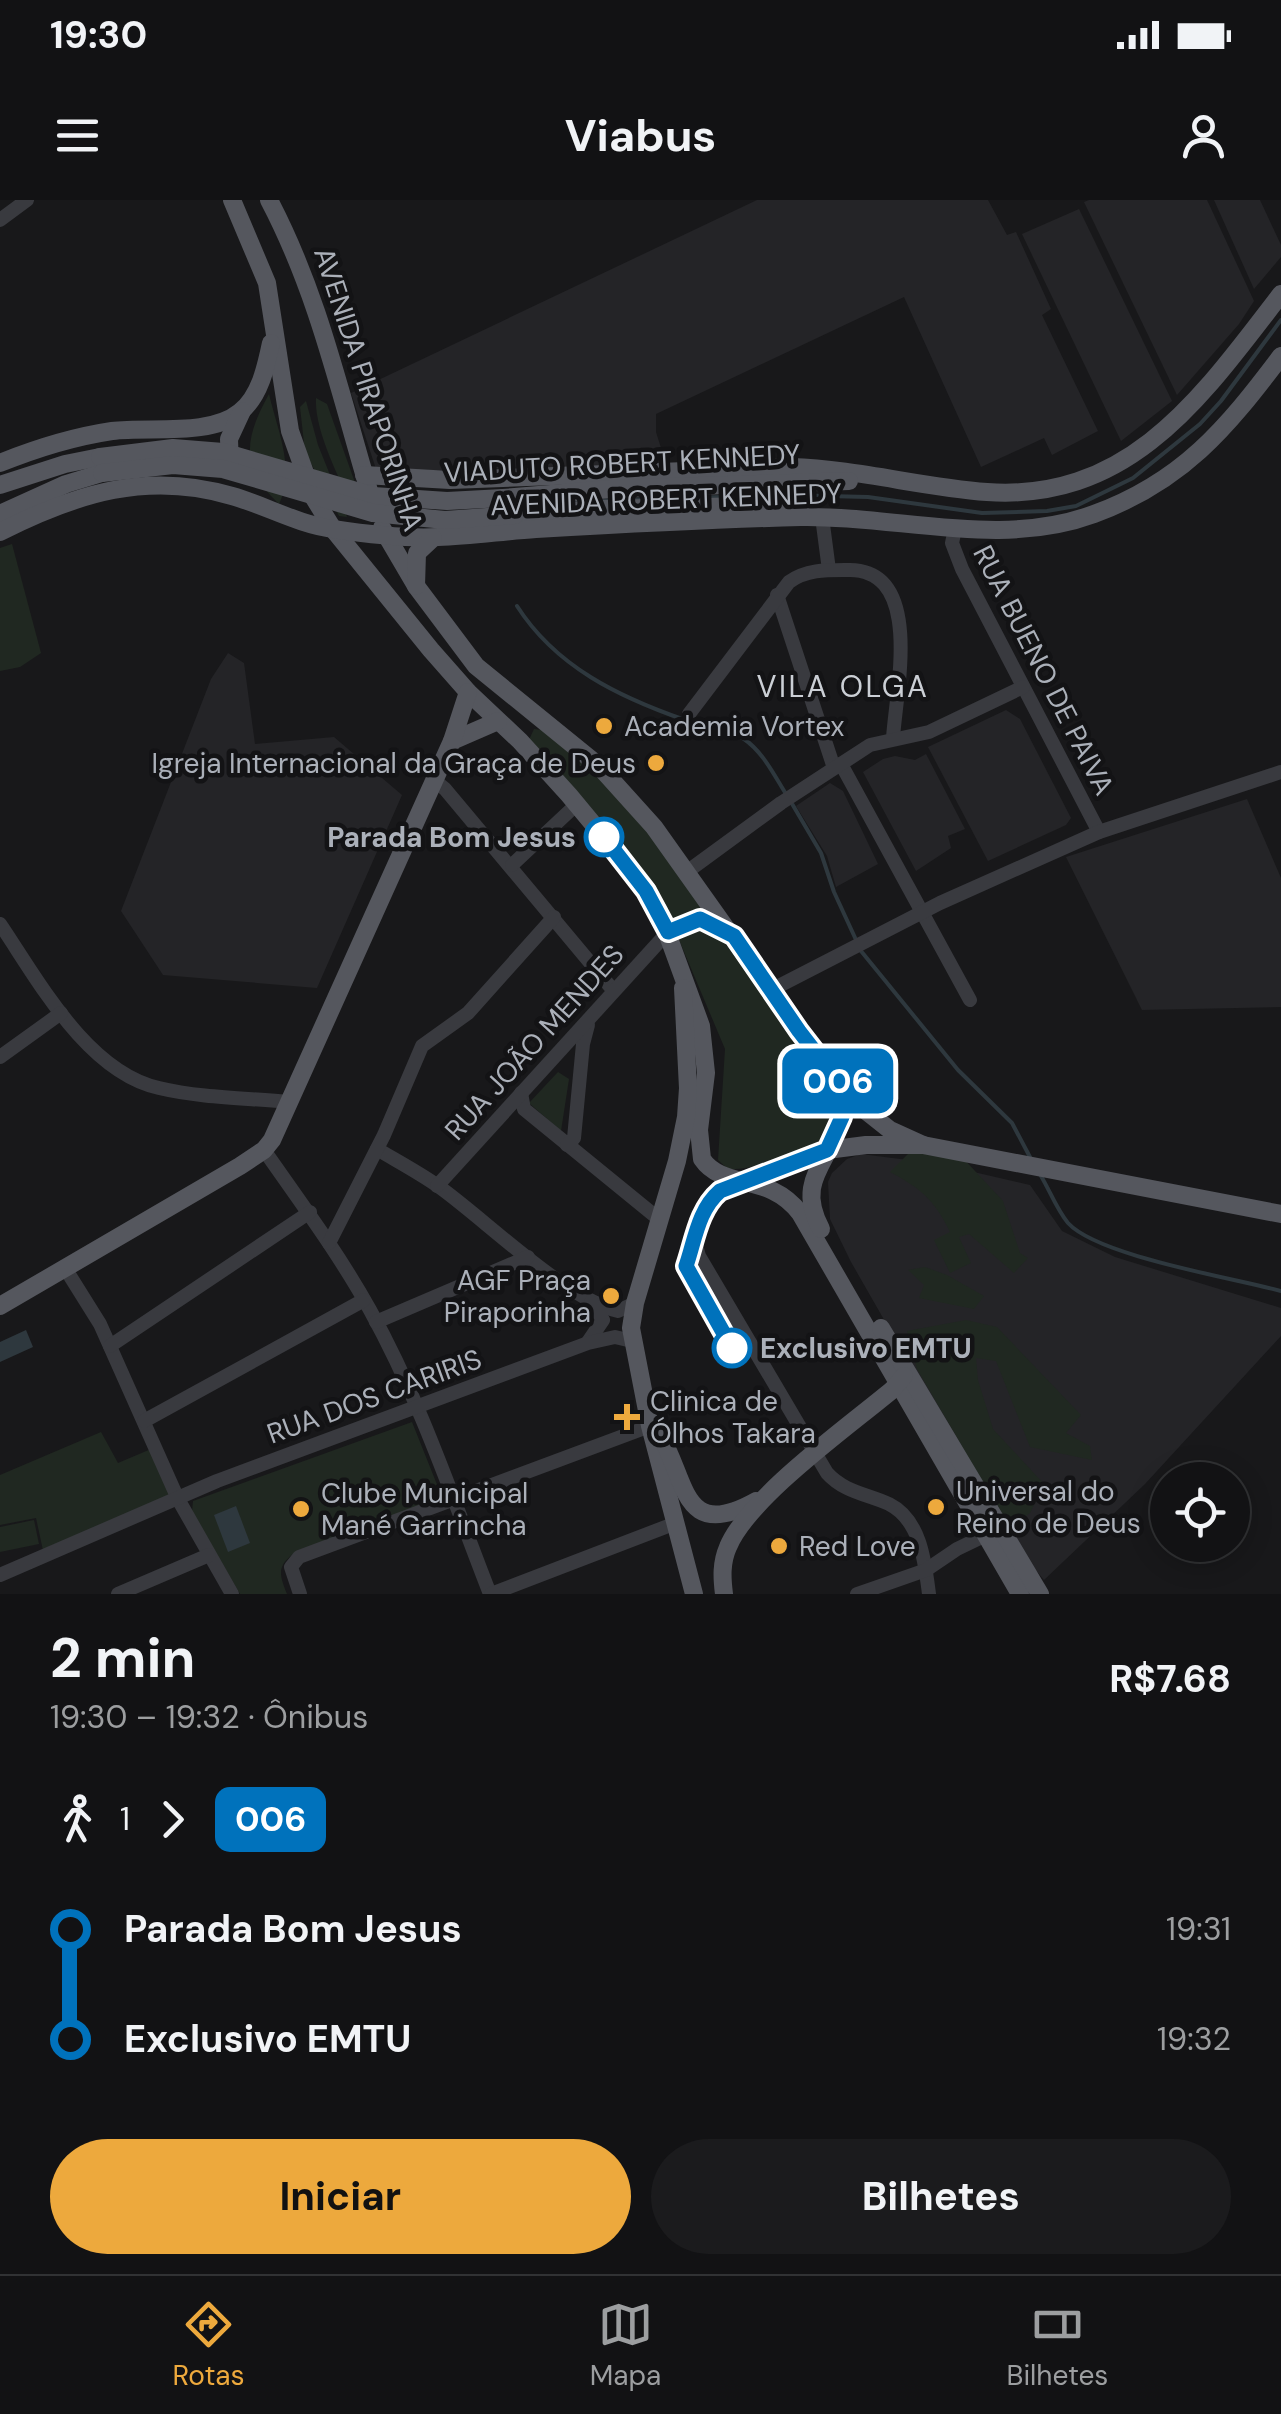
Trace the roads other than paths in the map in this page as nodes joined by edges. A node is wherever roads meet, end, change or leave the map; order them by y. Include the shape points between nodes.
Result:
1 (27, 200) edge
2 (232, 200) edge
3 (269, 200) edge
4 (0, 220) edge
5 (1281, 294) edge
6 (274, 323) junction
7 (1281, 356) edge
8 (243, 410) junction
9 (192, 427) junction
10 (0, 463) edge
11 (364, 475) junction
12 (450, 480) junction
13 (899, 480) junction
14 (0, 486) edge
15 (194, 487) junction
16 (254, 504) junction
17 (0, 514) edge
18 (822, 517) junction
19 (916, 524) junction
20 (333, 529) junction
21 (955, 529) junction
22 (0, 532) edge
23 (384, 533) junction
24 (442, 537) junction
25 (829, 570) junction
26 (416, 586) junction
27 (777, 595) junction
28 (1022, 688) junction
29 (468, 692) junction
30 (688, 714) dead end
31 (498, 721) junction
32 (893, 738) junction
33 (452, 741) junction
34 (837, 766) junction
35 (1281, 772) edge
36 (434, 780) junction
37 (577, 804) junction
38 (1099, 832) junction
39 (512, 865) junction
40 (688, 871) junction
41 (922, 912) junction
42 (554, 917) junction
43 (0, 924) edge
44 (668, 932) junction
45 (734, 936) junction
46 (682, 972) junction
47 (613, 990) junction
48 (771, 990) junction
49 (970, 1000) dead end
50 (61, 1013) junction
51 (591, 1017) junction
52 (556, 1054) junction
53 (0, 1056) edge
54 (580, 1062) junction
55 (840, 1084) junction
56 (523, 1101) junction
57 (290, 1102) junction
58 (568, 1145) junction
59 (922, 1145) junction
60 (378, 1148) junction
61 (264, 1150) junction
62 (827, 1150) junction
63 (742, 1181) junction
64 (437, 1186) junction
65 (310, 1212) junction
66 (1281, 1214) edge
67 (660, 1220) junction
68 (329, 1243) junction
69 (528, 1257) junction
70 (65, 1268) junction
71 (364, 1300) junction
72 (590, 1300) junction
73 (635, 1303) junction
74 (0, 1306) edge
75 (376, 1322) junction
76 (632, 1341) junction
77 (588, 1343) junction
78 (110, 1346) junction
79 (904, 1376) junction
80 (417, 1406) junction
81 (144, 1422) junction
82 (650, 1426) junction
83 (815, 1455) junction
84 (766, 1496) junction
85 (178, 1499) junction
86 (453, 1500) junction
87 (676, 1523) junction
88 (986, 1536) junction
89 (209, 1555) junction
90 (926, 1570) junction
91 (0, 1575) edge
92 (118, 1594) edge
93 (232, 1594) edge
94 (300, 1594) edge
95 (490, 1594) edge
96 (694, 1594) edge
97 (724, 1594) edge
98 (857, 1594) edge
99 (928, 1594) edge
100 (1020, 1594) edge
101 (1040, 1594) edge

1 - 4 street
2 - 6 main road via 264,272
3 - 11 main road, AVENIDA PIRAPORINHA via 318,309
5 - 13 main road, AVENIDA ROBERT KENNEDY via 1196,402 1107,470 1059,487 1016,492
6 - 8 main road via 260,382
6 - 20 main road via 298,458
7 - 21 main road, AVENIDA ROBERT KENNEDY via 1232,421 1156,486 1066,523
8 - 9 main road via 220,423
8 - 16 main road via 229,439 229,462
9 - 10 main road via 74,438
9 - 15 main road via 207,441 211,460 205,479
11 - 12 main road, AVENIDA ROBERT KENNEDY
11 - 23 main road, AVENIDA PIRAPORINHA
12 - 13 main road, AVENIDA ROBERT KENNEDY via 791,467
12 - 24 main road via 441,494
13 - 14 main road, VIADUTO ROBERT KENNEDY, bridge via 612,488 480,500 390,498 238,455 173,448 65,464
15 - 16 main road, AVENIDA ROBERT KENNEDY
15 - 22 main road, AVENIDA ROBERT KENNEDY via 111,489
16 - 20 main road, AVENIDA ROBERT KENNEDY
17 - 19 main road, VIADUTO ROBERT KENNEDY, bridge via 82,478 173,465 238,471 357,510 428,520 767,506 857,507
18 - 19 main road, AVENIDA ROBERT KENNEDY
18 - 24 main road, AVENIDA ROBERT KENNEDY
18 - 25 street
19 - 21 main road, AVENIDA ROBERT KENNEDY
20 - 23 main road, AVENIDA ROBERT KENNEDY
20 - 29 main road
21 - 28 street, RUA BUENO DE PAIVA via 958,560
23 - 24 main road, AVENIDA ROBERT KENNEDY
23 - 26 main road, AVENIDA PIRAPORINHA
24 - 26 main road via 417,553
25 - 27 street via 797,576
25 - 32 street via 870,574 898,606
26 - 40 main road, AVENIDA PIRAPORINHA via 476,666 599,766
27 - 30 street
27 - 34 street
28 - 32 street via 929,732
28 - 38 street, RUA BUENO DE PAIVA
29 - 31 main road
29 - 33 main road
31 - 33 main road
31 - 37 main road
32 - 34 street
33 - 36 main road
34 - 40 street
34 - 41 street
35 - 38 street
36 - 39 street
36 - 57 main road
37 - 39 street
37 - 44 main road via 639,881
38 - 41 street
39 - 42 street
40 - 45 main road, AVENIDA PIRAPORINHA
41 - 48 street
41 - 49 street
42 - 47 street
42 - 60 street via 468,1014 422,1046
43 - 50 street
44 - 45 main road via 700,919
44 - 46 main road
44 - 47 street, RUA JOÃO MENDES
45 - 48 main road, AVENIDA PIRAPORINHA
46 - 63 main road via 704,1050 700,1154 712,1170
46 - 67 main road via 688,1102
47 - 51 street, RUA JOÃO MENDES
48 - 55 main road, AVENIDA PIRAPORINHA
50 - 53 street
50 - 57 street via 94,1050 138,1082
51 - 52 street, RUA JOÃO MENDES
51 - 54 street
52 - 54 street
52 - 56 street, RUA JOÃO MENDES
54 - 58 street
55 - 59 main road, AVENIDA PIRAPORINHA via 876,1121
55 - 62 main road via 842,1117
56 - 58 street
56 - 64 street, RUA JOÃO MENDES
57 - 61 main road
58 - 67 street
59 - 62 main road
59 - 66 main road
60 - 64 street
60 - 68 street
61 - 65 street
61 - 70 main road
62 - 63 main road
62 - 79 main road via 810,1190 814,1214
63 - 79 main road via 772,1188 792,1203
63 - 83 street via 708,1204 696,1246
64 - 69 street
65 - 68 street
65 - 78 street
67 - 73 main road
68 - 71 street
69 - 72 street
69 - 75 street
70 - 74 main road
70 - 78 street
71 - 75 street
71 - 81 street
72 - 73 street via 618,1311
72 - 77 street via 603,1320
73 - 76 main road
75 - 80 street
76 - 77 street, RUA DOS CARIRIS
76 - 82 main road
77 - 80 street, RUA DOS CARIRIS
78 - 81 street
79 - 83 main road
79 - 88 main road
79 - 101 main road
80 - 85 street, RUA DOS CARIRIS
80 - 86 street
81 - 85 street
82 - 84 main road via 696,1507 726,1514
82 - 86 street
82 - 87 main road
83 - 84 main road
83 - 90 street via 838,1484 904,1516
84 - 97 main road via 729,1544
85 - 89 street
85 - 91 street, RUA DOS CARIRIS
86 - 94 street via 299,1556 292,1567
86 - 95 street
87 - 95 street
87 - 96 main road
88 - 90 street
88 - 100 main road
89 - 92 street
89 - 93 street
90 - 98 street
90 - 99 street

